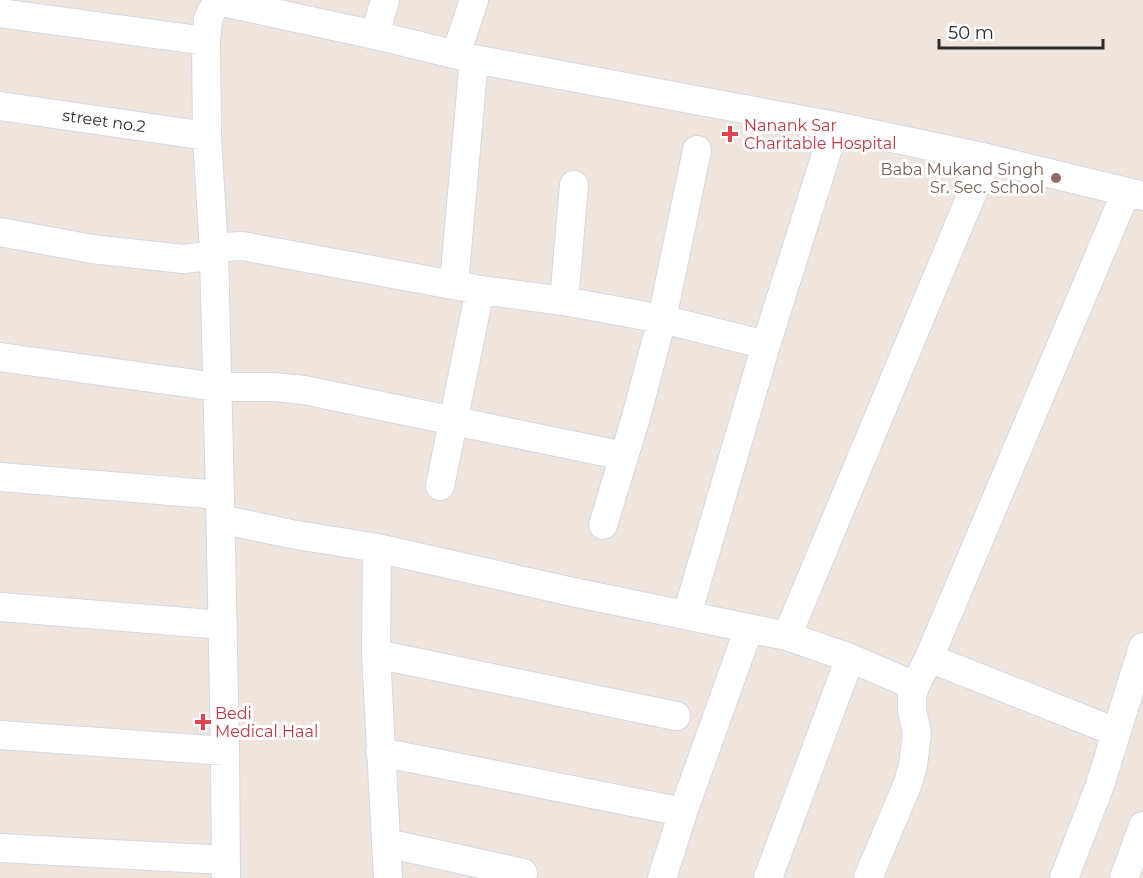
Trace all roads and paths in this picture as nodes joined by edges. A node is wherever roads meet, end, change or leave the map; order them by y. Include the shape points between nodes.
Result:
1 (386, 0) edge
2 (474, 0) edge
3 (223, 1) edge
4 (297, 9) edge
5 (0, 13) edge
6 (375, 35) junction
7 (206, 41) junction
8 (465, 56) junction
9 (0, 106) edge
10 (835, 126) junction
11 (207, 136) junction
12 (697, 150) dead end
13 (987, 158) junction
14 (574, 186) dead end
15 (1134, 194) edge
16 (0, 232) edge
17 (214, 252) junction
18 (467, 287) junction
19 (564, 301) junction
20 (662, 319) junction
21 (766, 345) junction
22 (0, 357) edge
23 (217, 387) junction
24 (454, 420) junction
25 (624, 456) junction
26 (0, 477) edge
27 (440, 486) dead end
28 (220, 507) junction
29 (603, 525) dead end
30 (377, 548) junction
31 (0, 608) edge
32 (687, 615) junction
33 (223, 626) junction
34 (749, 628) junction
35 (787, 636) junction
36 (1143, 647) edge
37 (376, 654) junction
38 (850, 658) junction
39 (929, 658) junction
40 (915, 686) junction
41 (676, 716) dead end
42 (1116, 732) junction
43 (0, 735) edge
44 (225, 751) junction
45 (380, 752) junction
46 (683, 812) junction
47 (1143, 826) edge
48 (386, 843) junction
49 (0, 848) edge
50 (225, 869) edge
51 (523, 873) dead end
52 (388, 878) edge
53 (662, 878) edge
54 (768, 878) edge
55 (868, 878) edge
56 (1064, 878) edge
57 (1124, 878) edge

1 - 6 street
2 - 8 street
3 - 4 street
3 - 7 street via 211,12
4 - 6 street
5 - 7 street
6 - 8 street
7 - 11 street
8 - 10 street
8 - 18 street
9 - 11 street, street no.2
10 - 13 street
10 - 21 street
11 - 17 street
12 - 20 street
13 - 15 street
13 - 35 street
14 - 19 street
15 - 39 street
16 - 17 street via 153,257 201,258
17 - 18 street via 242,246
17 - 23 street
18 - 19 street
18 - 24 street
19 - 20 street
20 - 21 street
20 - 25 street
21 - 32 street
22 - 23 street
23 - 24 street via 304,390
23 - 28 street
24 - 25 street
24 - 27 street
25 - 29 street
26 - 28 street
28 - 30 street via 291,534
28 - 33 street
30 - 32 street
30 - 37 street
31 - 33 street
32 - 34 street
33 - 44 street
34 - 35 street
34 - 46 street
35 - 38 street
36 - 42 street
37 - 41 street
37 - 45 street
38 - 40 street
38 - 54 street
39 - 40 street
39 - 42 street
40 - 55 street via 912,711 917,733 913,766
42 - 56 street
43 - 44 street
44 - 50 street
45 - 46 street
45 - 48 street
46 - 53 street
47 - 57 street
48 - 51 street
48 - 52 street
49 - 50 street

